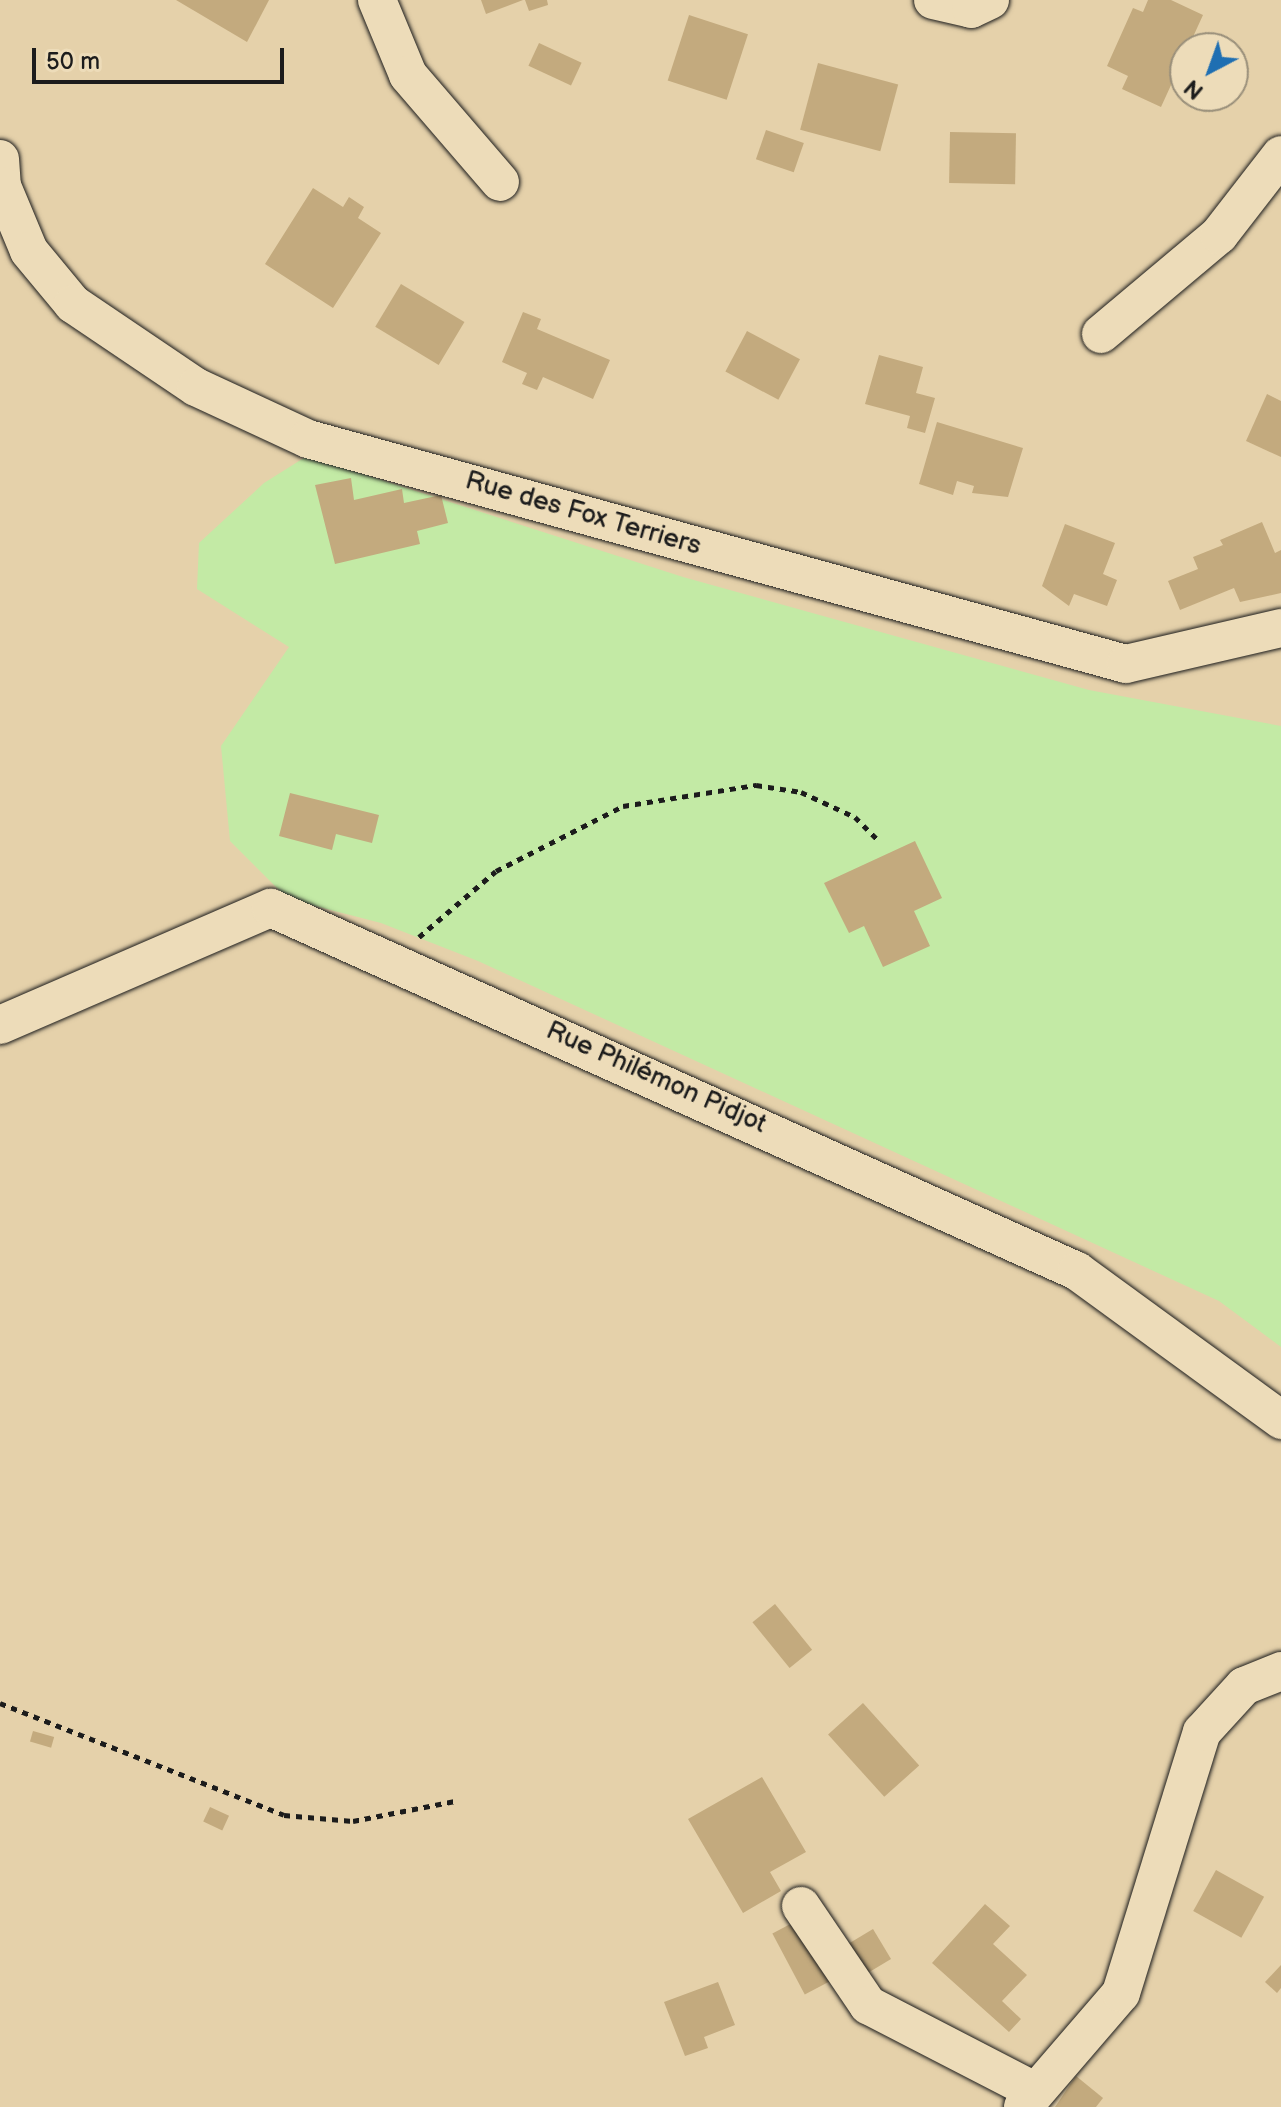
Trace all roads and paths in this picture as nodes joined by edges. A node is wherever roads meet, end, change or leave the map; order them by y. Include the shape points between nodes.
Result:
1 (377, 0) edge
2 (933, 0) edge
3 (990, 0) edge
4 (1281, 155) edge
5 (0, 159) edge
6 (500, 182) dead end
7 (1101, 334) dead end
8 (1281, 628) edge
9 (880, 842) dead end
10 (393, 958) junction
11 (0, 1025) edge
12 (1281, 1420) edge
13 (1281, 1671) edge
14 (0, 1703) edge
15 (455, 1801) dead end
16 (801, 1906) dead end
17 (1028, 2098) edge

1 - 6 street via 408,75
2 - 3 street via 971,9
4 - 7 street via 1219,235
5 - 8 street, Rue des Fox Terriers via 2,186 29,251 73,304 196,387 308,439 1126,664
9 - 10 path via 855,817 815,799 756,785 623,806 496,871
10 - 11 street, Rue Philémon Pidjot via 271,908
10 - 12 street, Rue Philémon Pidjot via 1077,1271
13 - 17 street via 1244,1686 1202,1732 1121,1993
14 - 15 path via 284,1815 353,1821
16 - 17 street via 868,2005

